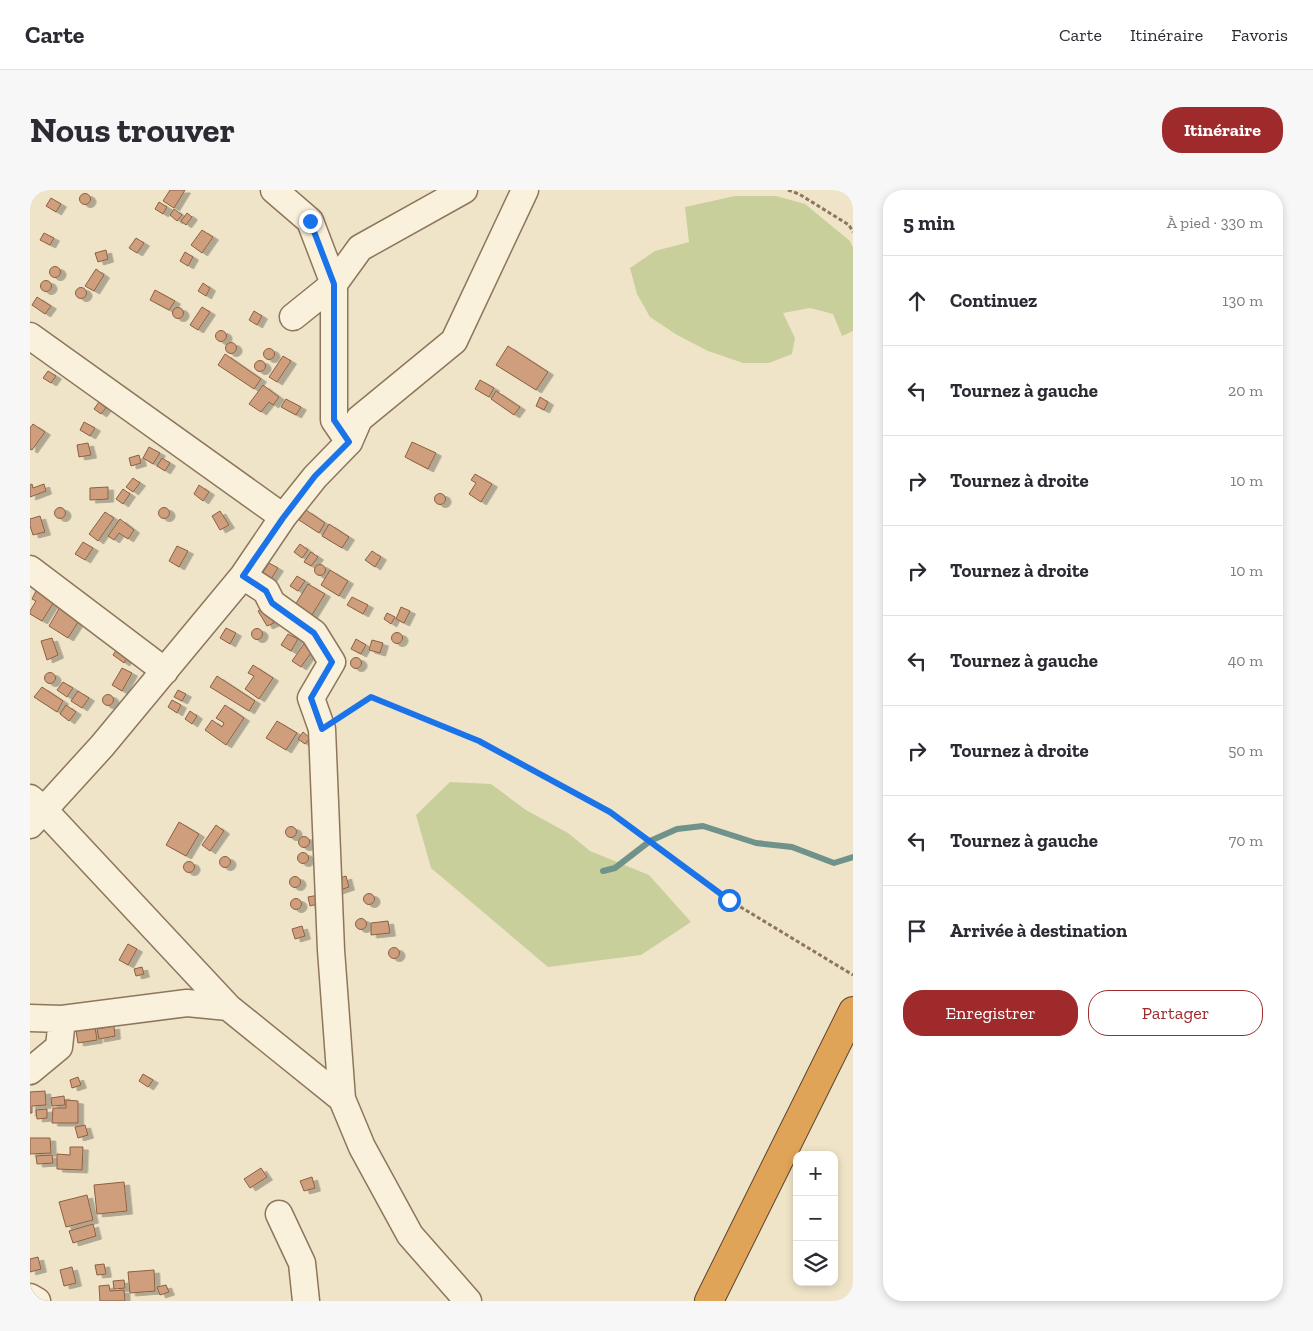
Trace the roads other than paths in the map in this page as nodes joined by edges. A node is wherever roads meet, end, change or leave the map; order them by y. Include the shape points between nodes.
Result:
1 (274, 190) edge
2 (464, 190) edge
3 (525, 190) edge
4 (334, 284) junction
5 (293, 317) dead end
6 (30, 336) edge
7 (349, 442) junction
8 (283, 518) junction
9 (30, 569) edge
10 (243, 576) junction
11 (165, 671) junction
12 (34, 811) edge
13 (228, 1007) junction
14 (853, 1011) edge
15 (30, 1018) edge
16 (62, 1019) junction
17 (30, 1071) edge
18 (342, 1099) junction
19 (279, 1214) dead end
20 (30, 1297) edge
21 (37, 1301) edge
22 (306, 1301) edge
23 (468, 1301) edge
24 (708, 1301) edge

1 - 4 street via 310,221
2 - 4 street via 360,248
3 - 7 street via 454,340 359,419
4 - 5 street
4 - 7 street via 334,420
6 - 8 street
7 - 8 street via 315,476
8 - 10 street
9 - 11 street
10 - 11 street
10 - 18 street via 266,591 272,603 314,633 332,662 311,698 322,729 331,950
11 - 12 street via 102,746
12 - 13 street
13 - 16 street via 187,1003
13 - 18 street
14 - 24 highway
15 - 16 street
16 - 17 street via 59,1048
18 - 23 street via 362,1147 410,1235
19 - 22 street via 302,1263
20 - 21 street

